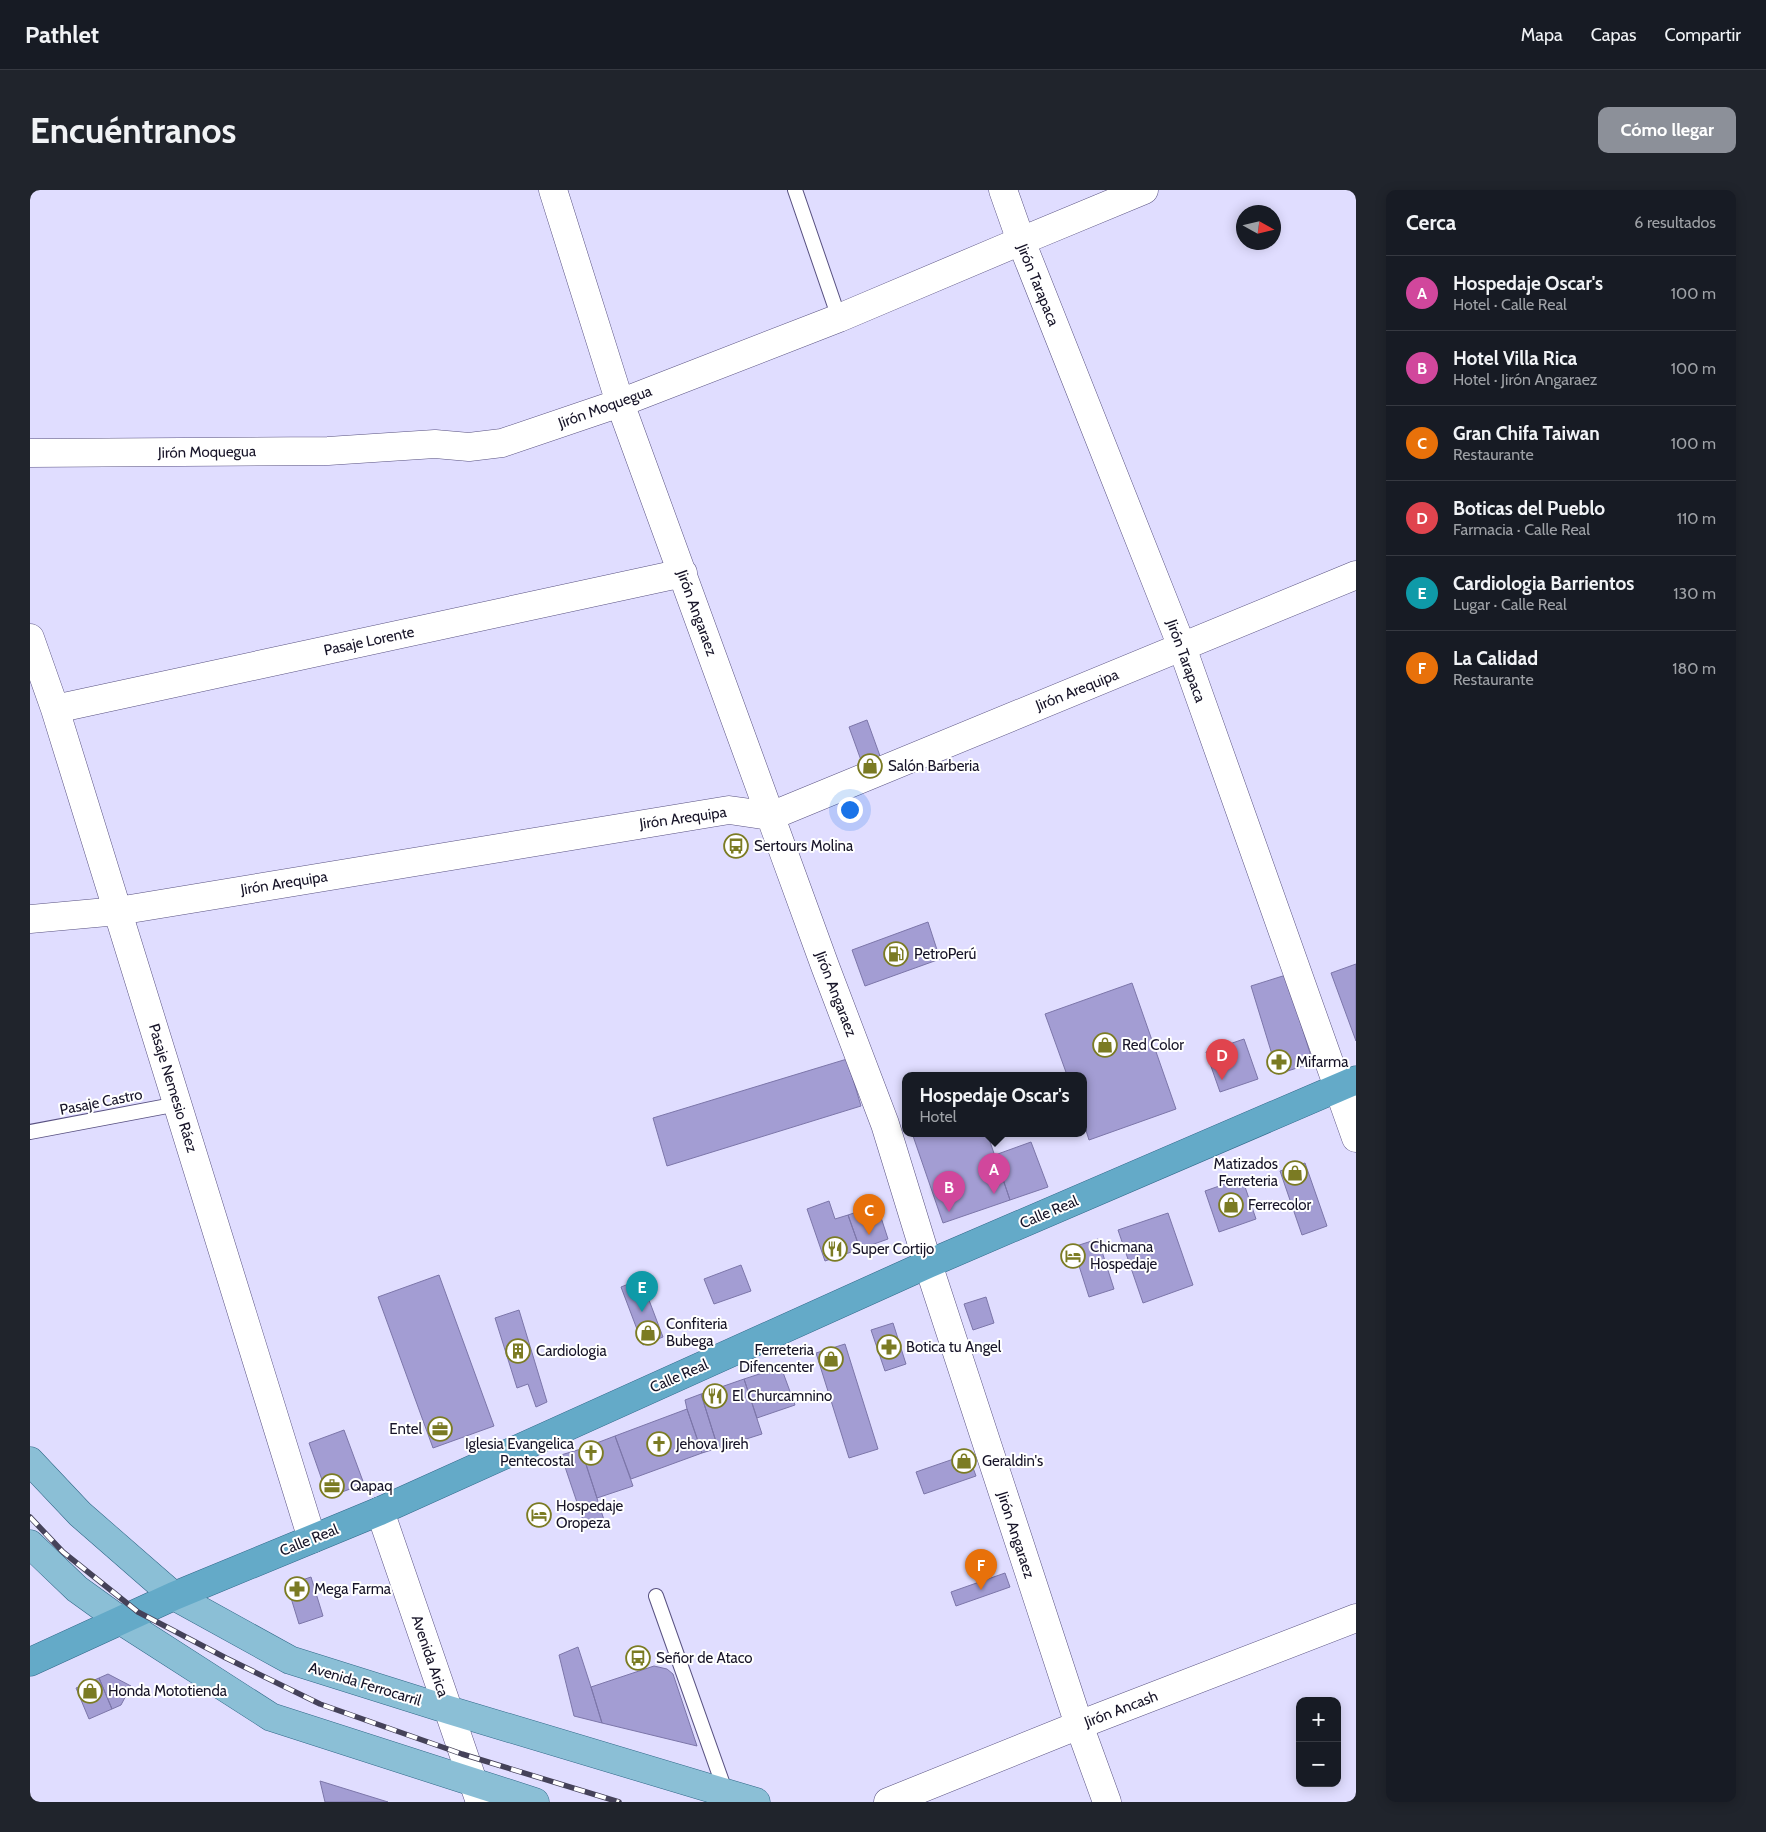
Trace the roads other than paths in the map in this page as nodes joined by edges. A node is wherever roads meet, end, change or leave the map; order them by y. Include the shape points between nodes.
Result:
1 (552, 190) edge
2 (795, 190) edge
3 (1003, 190) edge
4 (1144, 190) edge
5 (1021, 240) junction
6 (839, 318) junction
7 (620, 403) junction
8 (30, 454) edge
9 (682, 573) junction
10 (1356, 575) edge
11 (30, 638) edge
12 (1182, 647) junction
13 (55, 709) junction
14 (771, 816) junction
15 (118, 911) junction
16 (30, 919) edge
17 (1347, 1084) edge
18 (178, 1104) junction
19 (30, 1132) edge
20 (1356, 1138) edge
21 (928, 1264) junction
22 (30, 1461) edge
23 (380, 1511) junction
24 (312, 1539) junction
25 (30, 1544) edge
26 (174, 1596) junction
27 (656, 1596) dead end
28 (1356, 1618) edge
29 (120, 1620) junction
30 (30, 1662) edge
31 (449, 1710) junction
32 (1078, 1725) junction
33 (476, 1793) edge
34 (726, 1793) junction
35 (535, 1802) edge
36 (756, 1802) edge
37 (888, 1802) edge
38 (1108, 1802) edge

1 - 7 street, Jirón Angaraez
2 - 6 lane
3 - 5 street, Jirón Tarapaca
4 - 5 street, Jirón Moquegua
5 - 6 street, Jirón Moquegua
5 - 12 street, Jirón Tarapaca
6 - 7 street, Jirón Moquegua
7 - 8 street, Jirón Moquegua via 502,443 470,446 435,444 328,451
7 - 9 street, Jirón Angaraez
9 - 13 street, Pasaje Lorente
9 - 14 street, Jirón Angaraez
10 - 12 street, Jirón Arequipa
11 - 13 street, Pasaje Nemesio Ráez
12 - 14 street, Jirón Arequipa
12 - 17 street, Jirón Tarapaca
13 - 15 street, Pasaje Nemesio Ráez
14 - 15 street, Jirón Arequipa via 728,810
14 - 21 street, Jirón Angaraez via 885,1124
15 - 16 street, Jirón Arequipa
15 - 18 street, Pasaje Nemesio Ráez
17 - 20 street, Jirón Tarapaca
17 - 21 highway, Calle Real
18 - 19 lane, Pasaje Castro
18 - 24 street, Pasaje Nemesio Ráez
21 - 23 highway, Calle Real
21 - 32 street, Jirón Angaraez
22 - 26 main road, Avenida Ferrocarril via 80,1514
23 - 24 highway, Calle Real
23 - 31 street, Avenida Arica
24 - 26 highway, Calle Real
25 - 29 main road via 77,1589
26 - 29 highway, Calle Real
26 - 31 main road, Avenida Ferrocarril via 290,1660
27 - 34 lane
28 - 32 street, Jirón Ancash
29 - 30 highway, Calle Real
29 - 33 main road via 271,1718
31 - 33 street, Avenida Arica
31 - 34 main road, Avenida Ferrocarril
32 - 37 street, Jirón Ancash
32 - 38 street, Jirón Angaraez
33 - 35 main road
34 - 36 main road, Avenida Ferrocarril

